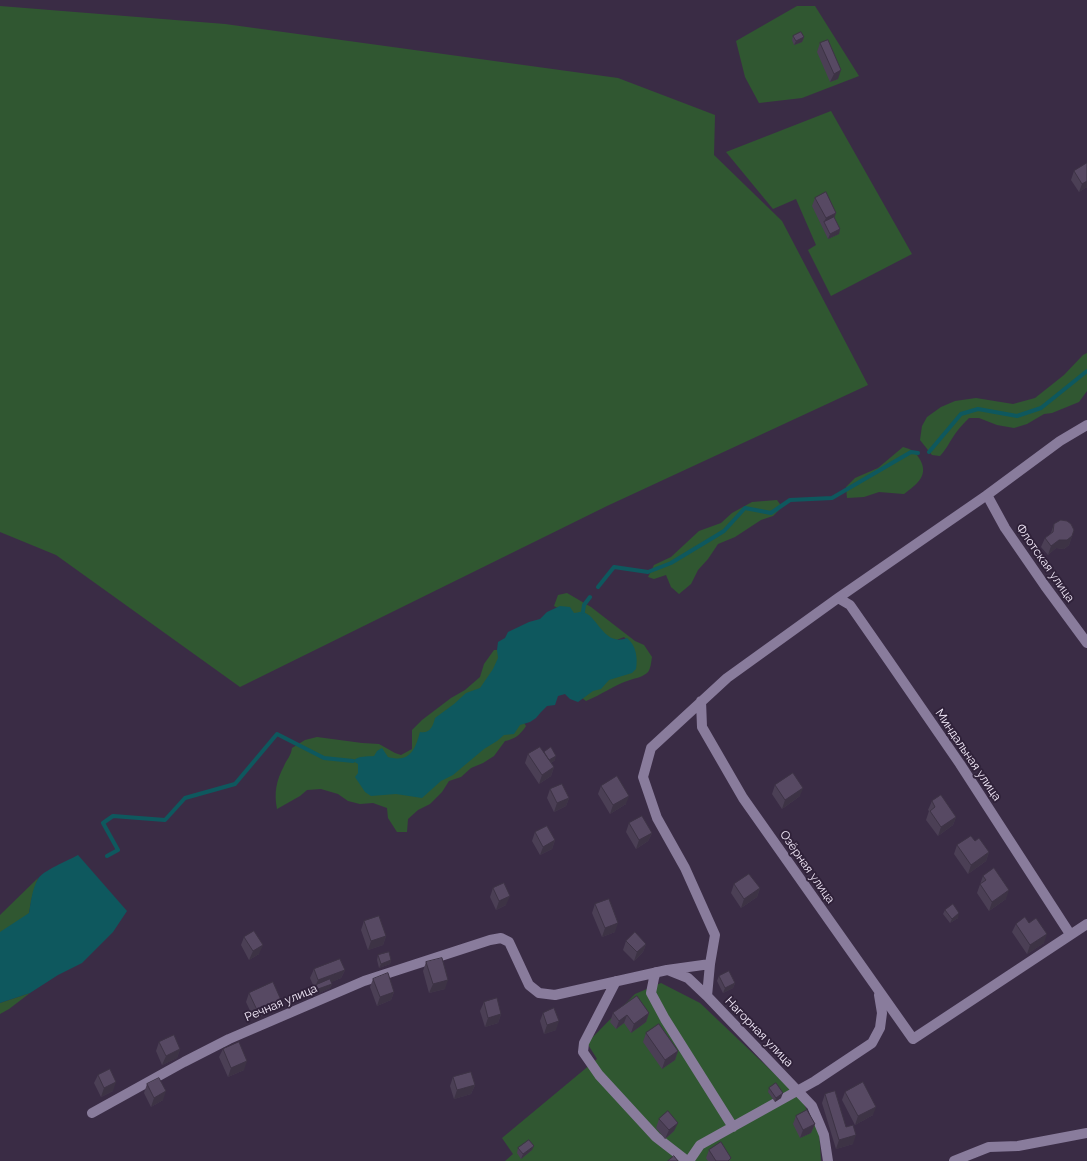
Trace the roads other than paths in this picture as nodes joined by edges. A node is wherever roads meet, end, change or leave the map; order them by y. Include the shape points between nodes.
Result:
1 (1087, 426) edge
2 (986, 495) junction
3 (838, 598) junction
4 (1087, 643) edge
5 (701, 701) junction
6 (1087, 924) edge
7 (1070, 934) junction
8 (710, 964) junction
9 (667, 970) junction
10 (656, 972) junction
11 (616, 981) junction
12 (879, 992) junction
13 (707, 996) junction
14 (799, 1091) junction
15 (92, 1112) dead end
16 (733, 1127) junction
17 (1087, 1133) edge
18 (688, 1161) edge
19 (828, 1161) edge
20 (954, 1161) edge

1 - 2 street
2 - 3 street
2 - 4 street, Флотская улица via 1044,586
3 - 5 street via 727,678
3 - 7 street, Миндальная улица via 850,605 895,669
5 - 8 street, Нагорная улица via 652,748 643,777 656,818 685,868 715,935
5 - 12 street, Озёрная улица via 702,728 743,798
6 - 7 street
7 - 12 street, Озёрная улица via 912,1039
8 - 9 street
8 - 13 street, Нагорная улица
9 - 10 street
9 - 13 street via 688,978
10 - 11 street
10 - 16 street via 651,993
11 - 15 street, Речная улица via 555,995 539,994 528,985 510,942 501,938 490,940 364,981 229,1039
11 - 18 street via 584,1043 583,1052 599,1075 656,1137
12 - 14 street via 880,1028 872,1043
13 - 14 street, Нагорная улица
14 - 16 street
14 - 19 street, Нагорная улица via 812,1106 824,1135
16 - 18 street via 700,1146
17 - 20 street via 1018,1146 989,1147

